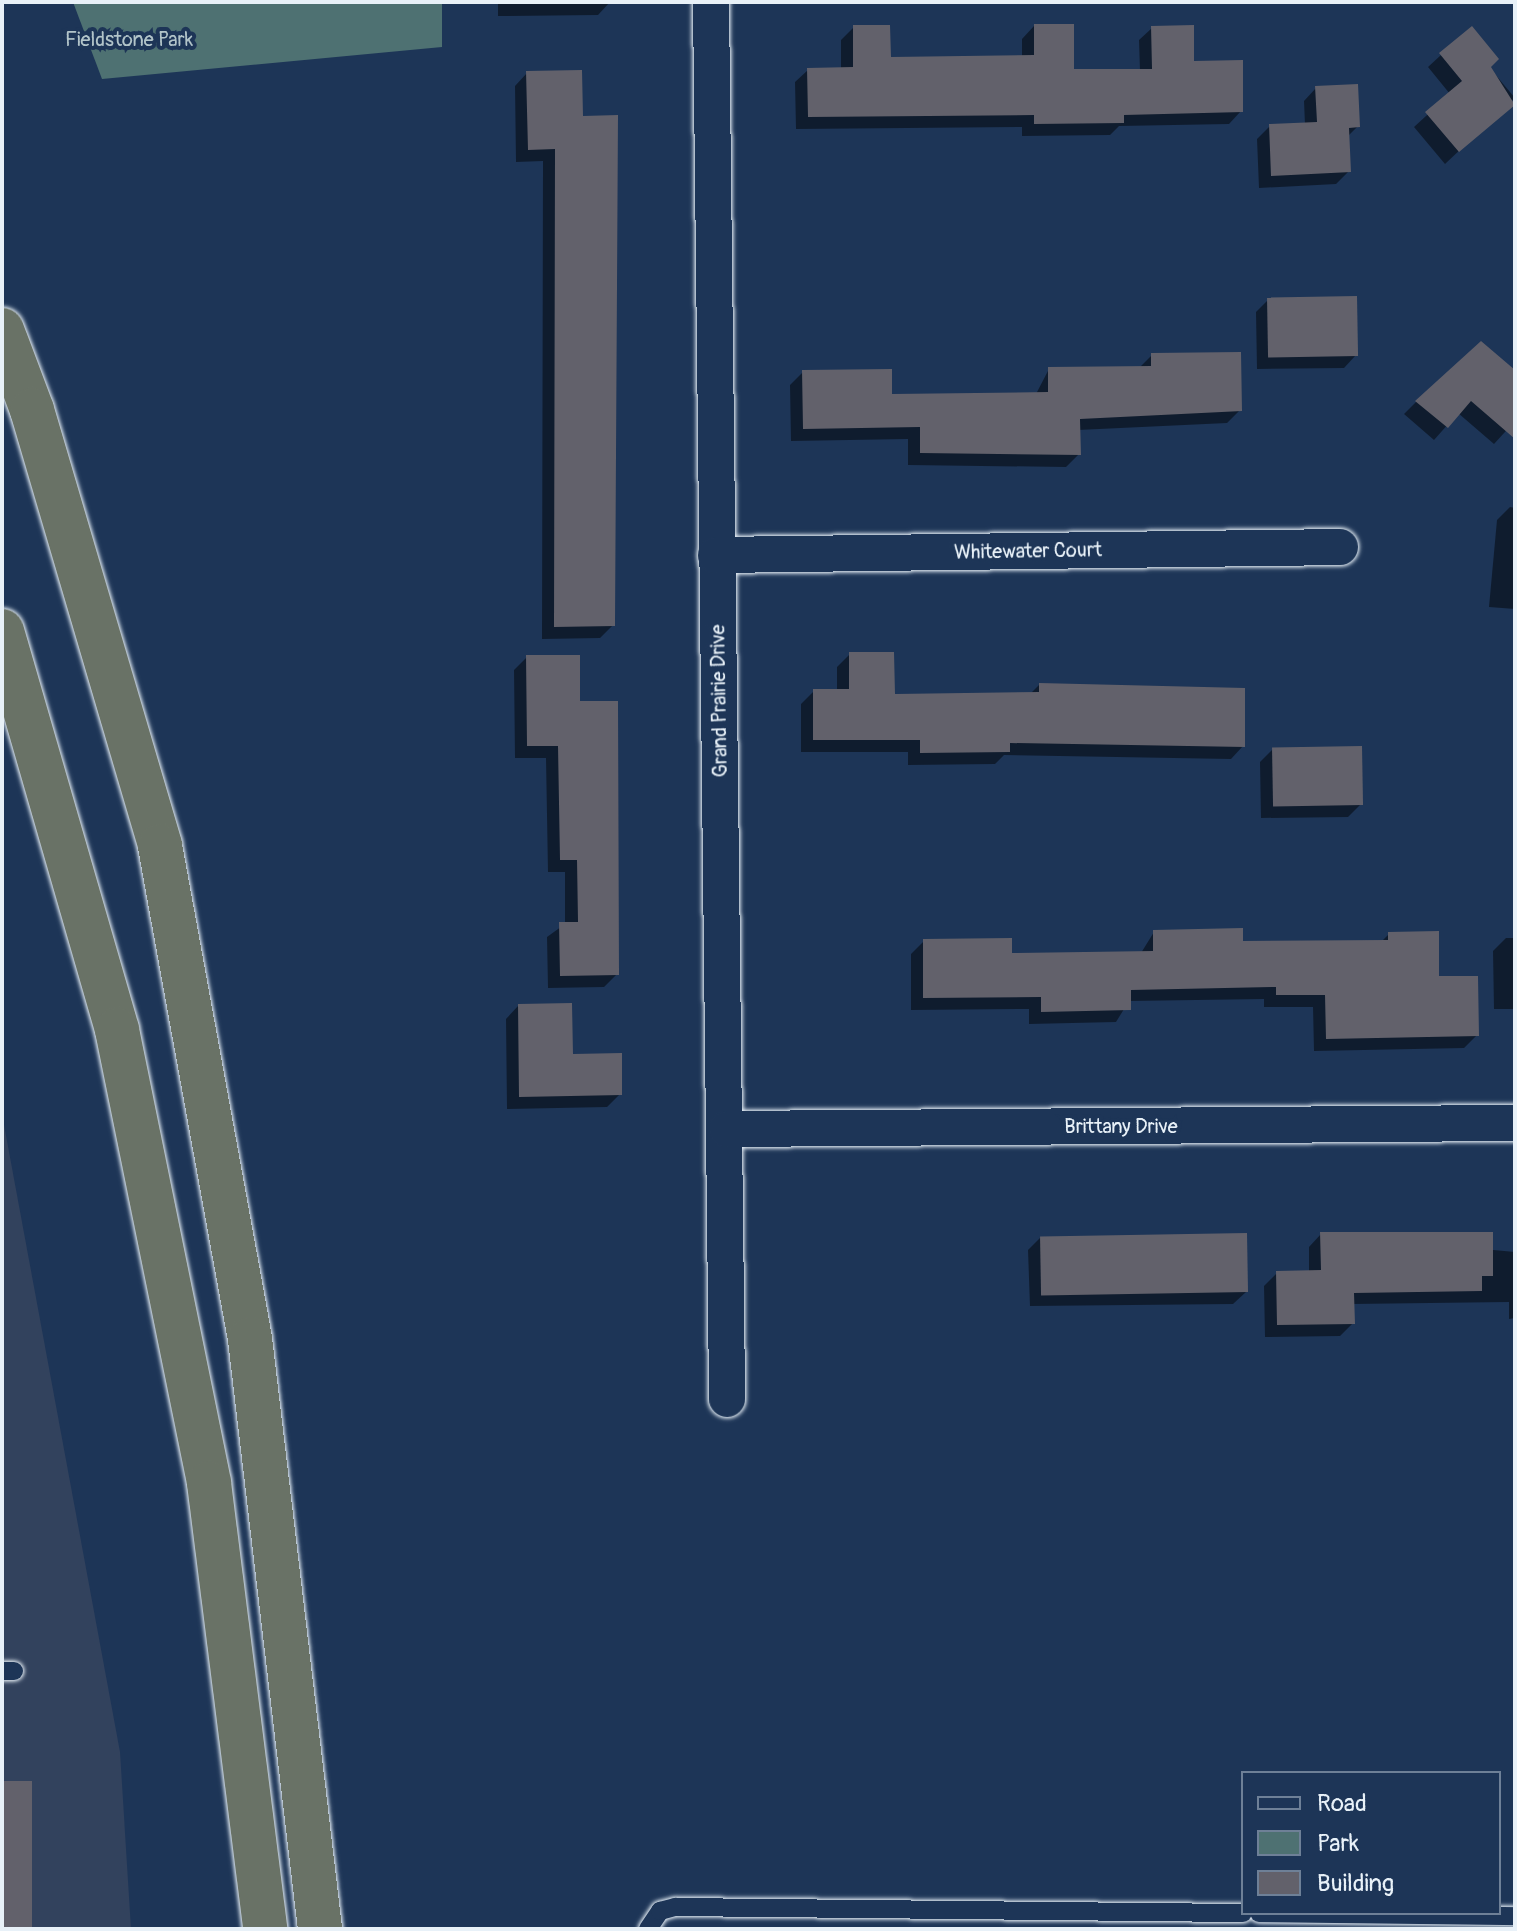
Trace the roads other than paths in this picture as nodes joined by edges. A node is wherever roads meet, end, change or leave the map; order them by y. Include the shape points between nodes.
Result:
1 (711, 2) edge
2 (2, 330) edge
3 (1340, 547) dead end
4 (716, 555) junction
5 (2, 631) edge
6 (1515, 1123) edge
7 (727, 1129) junction
8 (727, 1399) dead end
9 (1241, 1913) edge
10 (1430, 1915) edge
11 (1515, 1916) edge
12 (265, 1929) edge
13 (320, 1929) edge
14 (648, 1929) edge

1 - 4 street, Grand Prairie Drive
2 - 13 highway via 32,410 160,846 250,1339
3 - 4 street, Whitewater Court
4 - 7 street, Grand Prairie Drive
5 - 12 highway via 117,1030 206,1468
6 - 7 street, Brittany Drive
7 - 8 street, Grand Prairie Drive
9 - 14 lane via 675,1907 660,1911
10 - 11 lane

